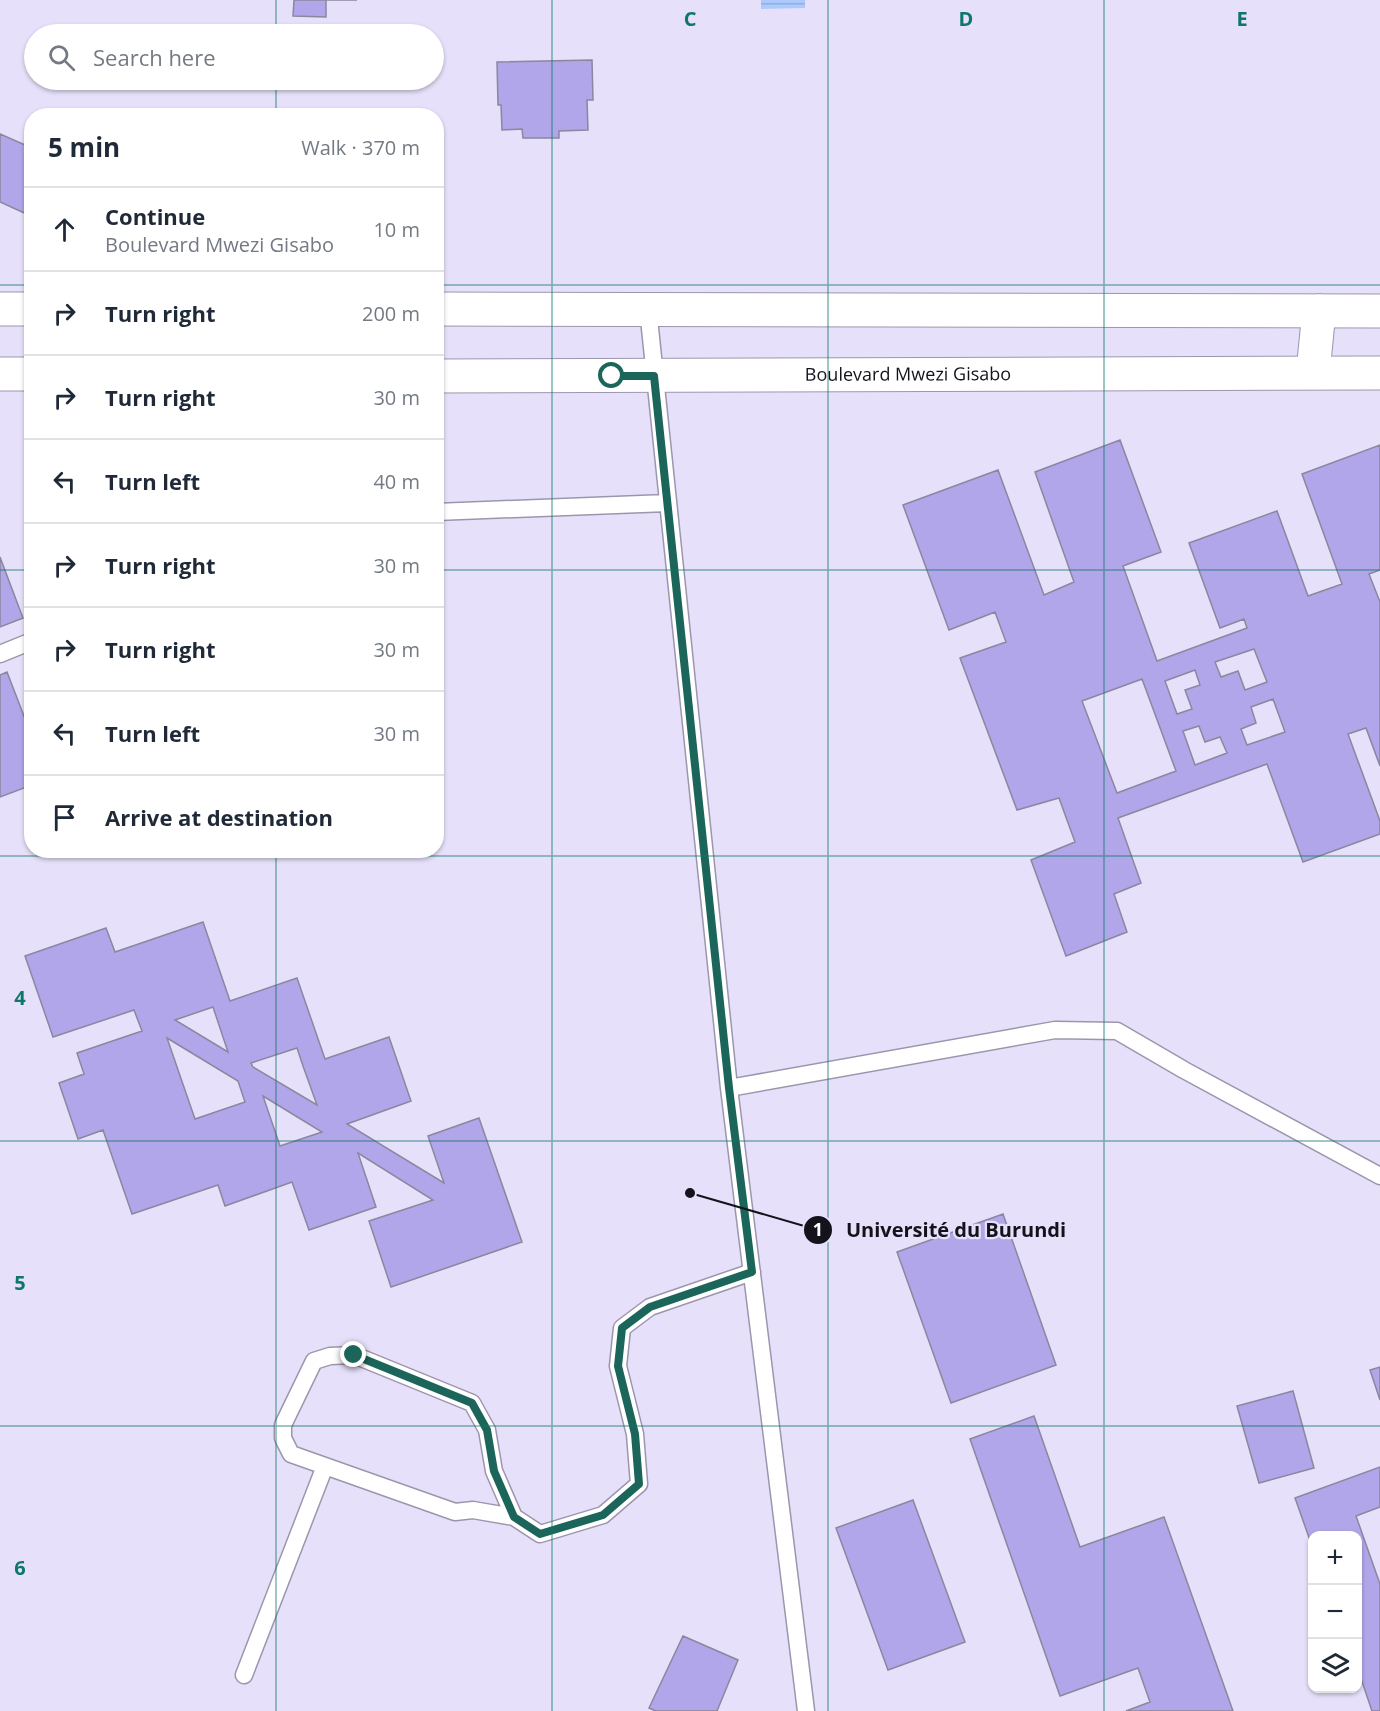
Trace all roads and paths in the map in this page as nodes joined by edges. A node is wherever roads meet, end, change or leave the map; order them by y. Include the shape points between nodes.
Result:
1 (0, 309) edge
2 (24, 309) edge
3 (444, 309) edge
4 (648, 309) junction
5 (1319, 311) junction
6 (1380, 311) edge
7 (1313, 372) junction
8 (1380, 373) edge
9 (0, 374) edge
10 (24, 374) edge
11 (444, 376) edge
12 (654, 376) junction
13 (667, 503) junction
14 (444, 512) edge
15 (24, 644) edge
16 (0, 654) edge
17 (729, 1088) junction
18 (1380, 1176) edge
19 (752, 1272) junction
20 (325, 1466) junction
21 (514, 1517) junction
22 (244, 1675) dead end
23 (806, 1711) edge

1 - 2 main road
3 - 4 main road
4 - 5 main road
4 - 12 lane
5 - 6 main road
5 - 7 main road
7 - 8 main road, Boulevard Mwezi Gisabo
7 - 12 main road, Boulevard Mwezi Gisabo
9 - 10 main road
11 - 12 main road, Boulevard Mwezi Gisabo
12 - 13 lane
13 - 14 lane
13 - 17 lane
15 - 16 lane
17 - 18 lane via 1055,1030 1117,1031
17 - 19 lane
19 - 21 lane via 650,1307 622,1328 618,1366 635,1434 639,1484 603,1515 540,1534
19 - 23 lane
20 - 21 lane via 455,1512 473,1510
20 - 21 lane via 291,1454 283,1438 283,1425 314,1361 354,1355 472,1403 487,1430 494,1471
20 - 22 lane

